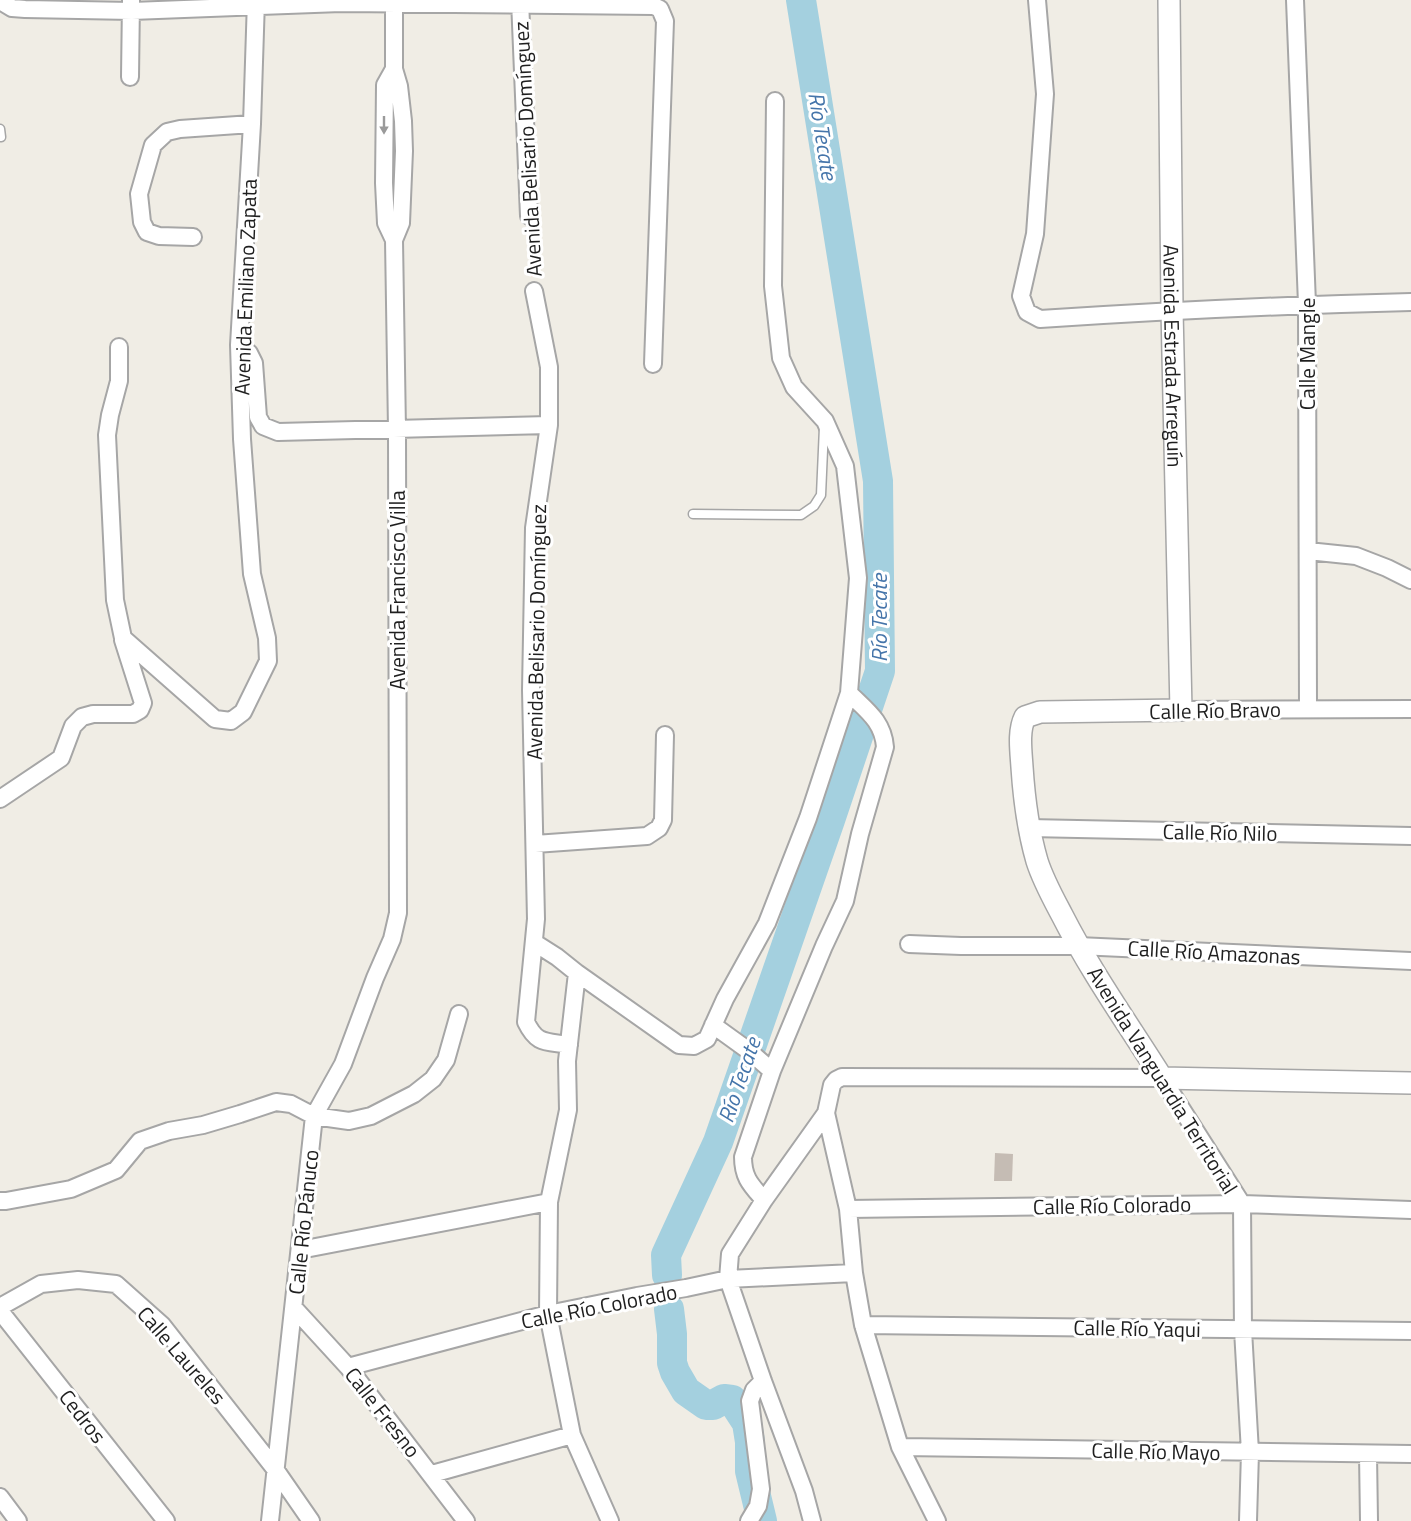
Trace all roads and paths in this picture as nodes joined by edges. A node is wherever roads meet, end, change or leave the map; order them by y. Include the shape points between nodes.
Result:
1 (1037, 0) edge
2 (1169, 0) edge
3 (1295, 0) edge
4 (0, 2) edge
5 (394, 2) edge
6 (520, 2) edge
7 (256, 3) edge
8 (131, 5) edge
9 (130, 77) dead end
10 (775, 101) dead end
11 (252, 124) junction
12 (529, 216) joint
13 (193, 237) dead end
14 (534, 291) joint
15 (1411, 302) edge
16 (1307, 304) junction
17 (1172, 310) junction
18 (239, 345) junction
19 (119, 347) dead end
20 (653, 364) dead end
21 (825, 421) junction
22 (549, 426) junction
23 (396, 430) junction
24 (693, 514) dead end
25 (1308, 550) junction
26 (1411, 580) edge
27 (123, 638) junction
28 (849, 693) junction
29 (1308, 709) junction
30 (1411, 709) edge
31 (1181, 710) junction
32 (1022, 723) joint
33 (665, 735) dead end
34 (0, 799) edge
35 (1029, 828) junction
36 (1411, 836) edge
37 (535, 844) junction
38 (392, 939) joint
39 (535, 943) junction
40 (909, 944) dead end
41 (1078, 946) junction
42 (1411, 961) edge
43 (577, 973) junction
44 (459, 1014) dead end
45 (713, 1025) junction
46 (569, 1045) junction
47 (772, 1071) junction
48 (1162, 1078) junction
49 (1411, 1083) edge
50 (826, 1113) junction
51 (314, 1116) junction
52 (764, 1200) junction
53 (0, 1201) edge
54 (549, 1202) junction
55 (1242, 1204) junction
56 (848, 1209) junction
57 (1411, 1210) edge
58 (300, 1250) junction
59 (854, 1273) junction
60 (728, 1278) junction
61 (294, 1308) junction
62 (0, 1309) edge
63 (548, 1314) junction
64 (863, 1325) junction
65 (1244, 1330) junction
66 (1411, 1331) edge
67 (348, 1367) junction
68 (763, 1381) junction
69 (572, 1435) junction
70 (900, 1447) junction
71 (1250, 1452) junction
72 (1368, 1454) junction
73 (1411, 1454) edge
74 (275, 1469) junction
75 (432, 1474) junction
76 (0, 1497) edge
77 (18, 1521) edge
78 (166, 1521) edge
79 (270, 1521) edge
80 (311, 1521) edge
81 (466, 1521) edge
82 (610, 1521) edge
83 (749, 1521) edge
84 (812, 1521) edge
85 (937, 1521) edge
86 (1248, 1521) edge
87 (1369, 1521) edge

1 - 17 street via 1045,94 1035,234 1021,296 1027,312 1040,319
2 - 17 street, Avenida Estrada Arreguín
3 - 16 street, Calle Mangle
4 - 8 street via 25,9
5 - 6 street
5 - 7 street
5 - 23 street, Avenida Francisco Villa via 394,69 385,85 384,183 386,223 394,240
6 - 12 street, Avenida Belisario Domínguez
6 - 20 street via 654,6 660,9 665,21
7 - 8 street
7 - 11 street, Avenida Emiliano Zapata
8 - 9 street
10 - 21 street via 772,286 781,358 794,387
11 - 13 street via 180,129 167,132 153,145 139,194 142,222 147,232 159,236
11 - 18 street, Avenida Emiliano Zapata
12 - 14 path, Avenida Belisario Domínguez
14 - 22 street, Avenida Belisario Domínguez via 549,367
15 - 16 street
16 - 17 street
16 - 25 street, Calle Mangle
17 - 31 street, Avenida Estrada Arreguín
18 - 23 street via 254,363 258,417 263,426 278,432
18 - 27 street, Avenida Emiliano Zapata via 252,574 267,638 268,661 243,712 231,721 215,719
19 - 27 street via 120,381 107,435 115,600
21 - 24 lane via 821,495 814,506 801,514
21 - 28 street via 846,466 858,578
22 - 23 street
22 - 37 street, Avenida Belisario Domínguez via 534,528 531,690
23 - 38 street, Avenida Francisco Villa via 398,913
25 - 26 street via 1356,556
25 - 29 street, Calle Mangle
27 - 34 street via 143,703 140,710 133,714 82,717 73,726 61,758
28 - 45 street via 808,818 767,923
28 - 47 street via 877,722 885,747 845,901
29 - 30 street, Calle Río Bravo
29 - 31 street, Calle Río Bravo
31 - 32 street, Calle Río Bravo via 1040,712 1025,717
32 - 35 street, Avenida Vanguardia Territorial via 1023,794
33 - 37 street via 663,820 659,828 647,836
35 - 36 street, Calle Río Nilo
35 - 41 street, Avenida Vanguardia Territorial via 1050,892
37 - 39 street, Avenida Belisario Domínguez
38 - 51 street, Calle Río Pánuco via 343,1064
39 - 43 street
39 - 46 street, Avenida Belisario Domínguez via 526,1022 538,1040
40 - 41 street, Calle Río Amazonas
41 - 42 street, Calle Río Amazonas
41 - 48 street, Avenida Vanguardia Territorial
43 - 45 street via 679,1045 694,1046 707,1039
43 - 46 street
44 - 51 street via 446,1060 433,1079 414,1094 371,1116 349,1121
45 - 47 street
46 - 54 street via 568,1110
47 - 52 street via 743,1157 747,1180
48 - 49 street
48 - 50 street via 842,1077 832,1085
48 - 55 street, Avenida Vanguardia Territorial
50 - 52 street
50 - 56 street
51 - 53 street via 291,1104 276,1102 140,1141 116,1170 71,1189
51 - 58 street, Calle Río Pánuco
52 - 60 street via 730,1254
54 - 58 street
54 - 63 street
55 - 56 street, Calle Río Colorado
55 - 57 street, Calle Río Colorado
55 - 65 street, Avenida Vanguardia Territorial
56 - 59 street
58 - 61 street, Calle Río Pánuco
59 - 60 street, Calle Río Colorado
59 - 64 street
60 - 63 street, Calle Río Colorado
60 - 68 street
61 - 67 street, Calle Fresno
61 - 74 street, Calle Río Pánuco
62 - 74 street, Calle Laureles via 41,1284 78,1280 116,1284 162,1325
62 - 78 street, Cedros
63 - 67 street, Calle Río Colorado
63 - 69 street
64 - 65 street, Calle Río Yaqui
64 - 70 street
65 - 66 street, Calle Río Yaqui
65 - 71 street, Avenida Vanguardia Territorial
67 - 75 street, Calle Fresno
68 - 83 street via 750,1401 761,1489 758,1506
68 - 84 street
69 - 75 street
69 - 82 street
70 - 71 street, Calle Río Mayo
70 - 85 street
71 - 72 street, Calle Río Mayo
71 - 86 street, Avenida Vanguardia Territorial
72 - 73 street, Calle Río Mayo
72 - 87 street
74 - 79 street, Calle Río Pánuco
74 - 80 street, Calle Laureles
75 - 81 street, Calle Fresno
76 - 77 street

